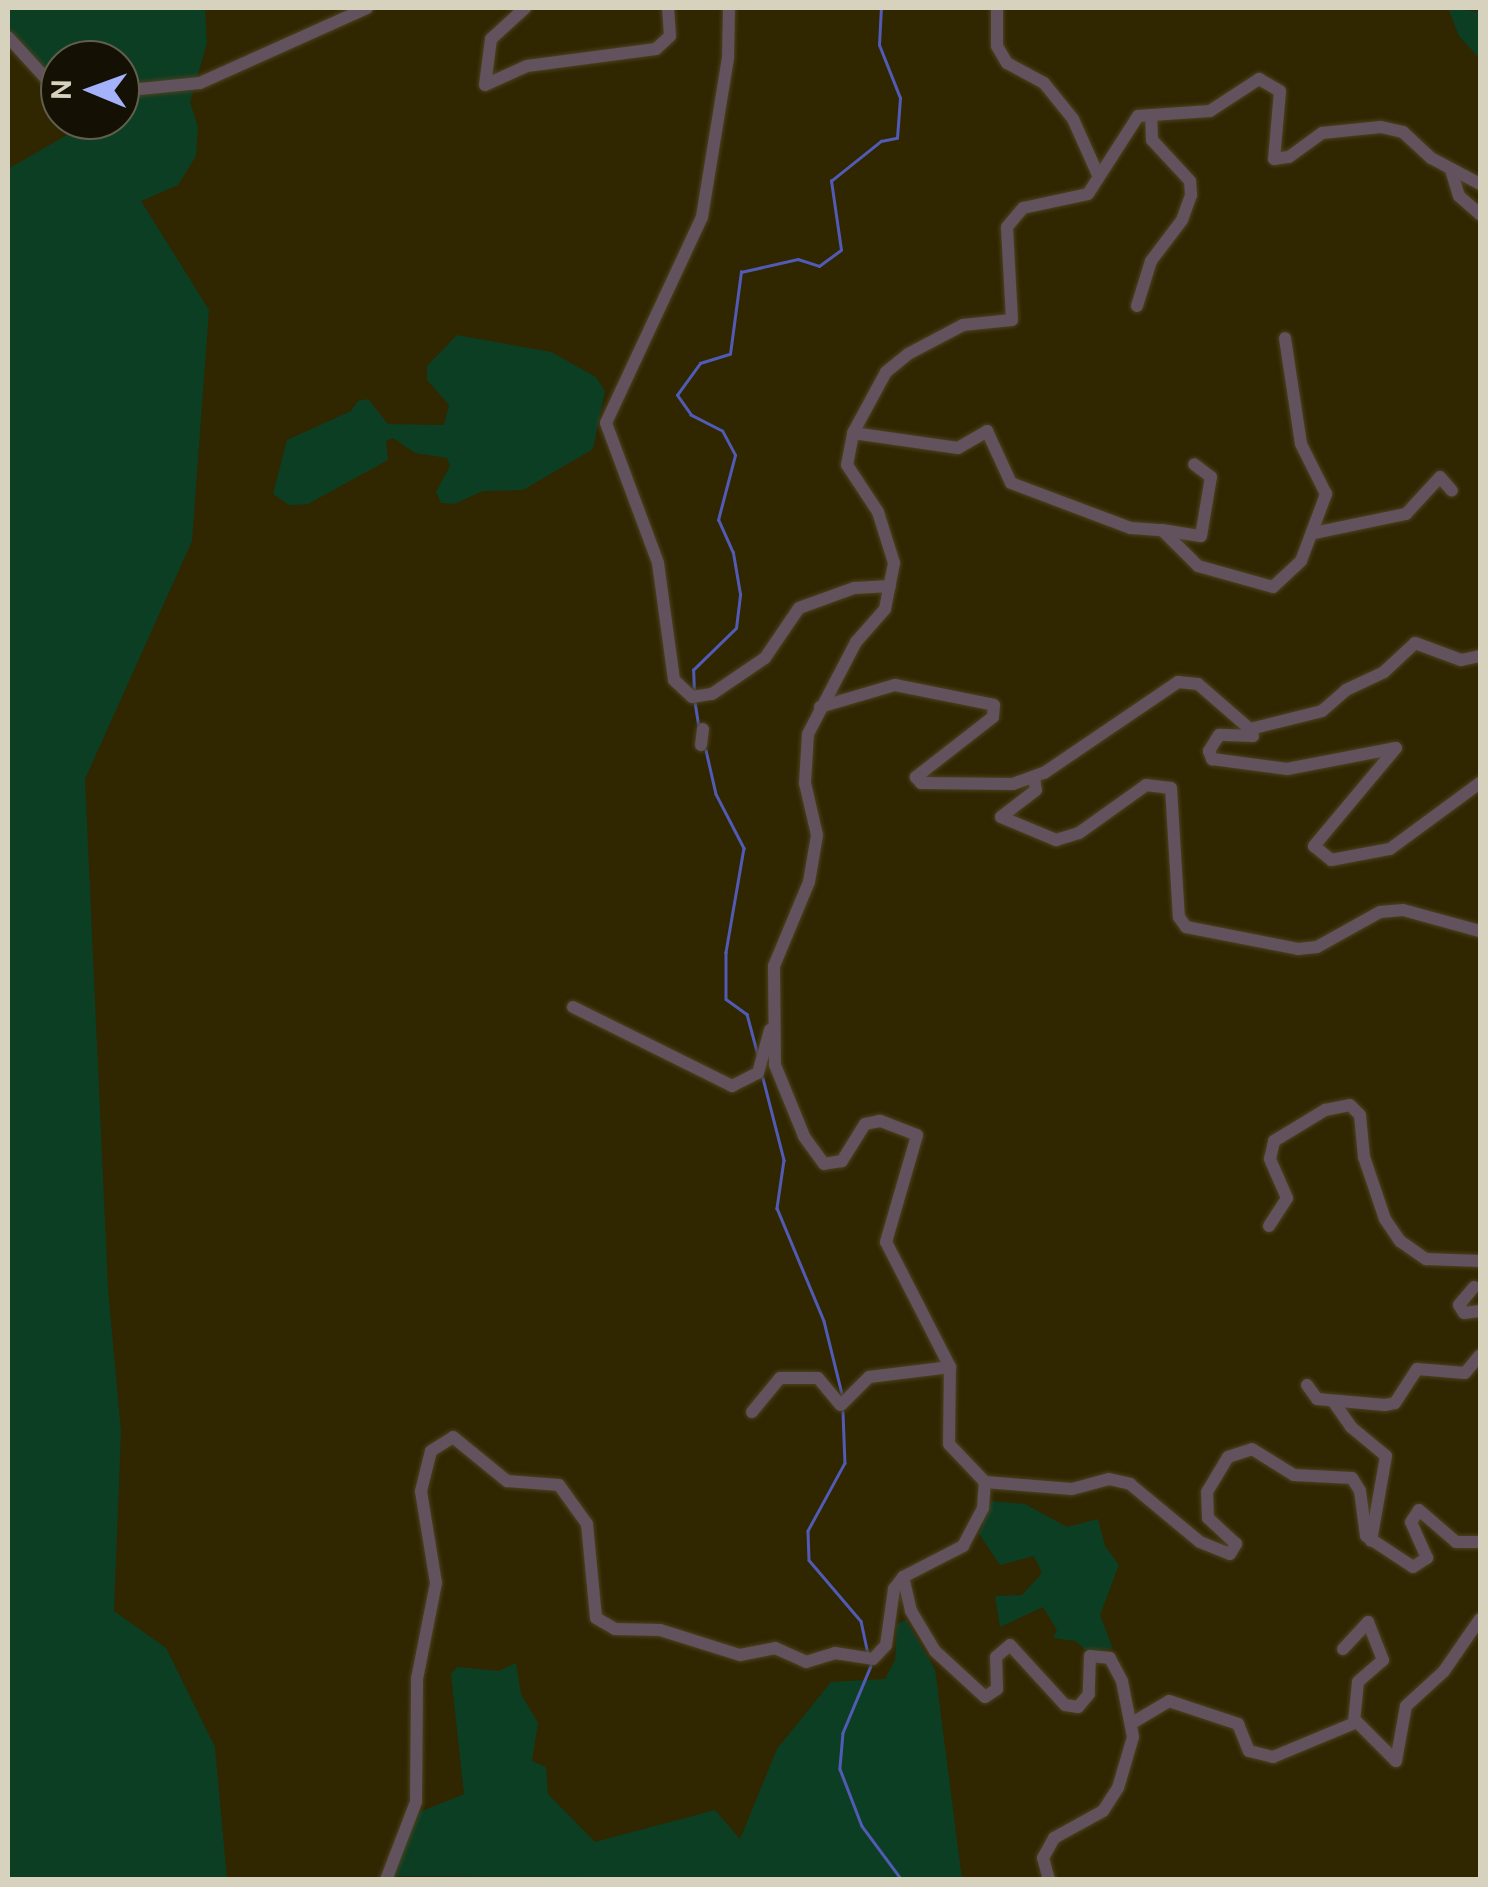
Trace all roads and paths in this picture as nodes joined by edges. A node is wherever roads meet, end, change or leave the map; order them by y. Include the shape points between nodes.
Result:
1 (367, 8) edge
2 (525, 8) edge
3 (668, 8) edge
4 (729, 8) edge
5 (997, 8) edge
6 (8, 38) edge
7 (40, 72) edge
8 (140, 89) edge
9 (1151, 115) junction
10 (1451, 170) junction
11 (1098, 175) junction
12 (1480, 184) edge
13 (1480, 214) edge
14 (1136, 306) dead end
15 (1286, 338) dead end
16 (854, 433) junction
17 (1194, 464) dead end
18 (1452, 491) dead end
19 (1162, 530) junction
20 (1314, 532) junction
21 (890, 586) junction
22 (1480, 656) edge
23 (820, 707) junction
24 (1268, 725) junction
25 (704, 730) dead end
26 (701, 745) dead end
27 (1034, 778) junction
28 (1480, 783) edge
29 (1480, 931) edge
30 (573, 1008) dead end
31 (772, 1022) junction
32 (1269, 1226) dead end
33 (1480, 1261) edge
34 (1480, 1271) edge
35 (1477, 1286) edge
36 (1480, 1311) edge
37 (1480, 1355) edge
38 (950, 1367) junction
39 (1307, 1385) dead end
40 (1333, 1401) junction
41 (752, 1412) dead end
42 (985, 1482) junction
43 (1371, 1540) junction
44 (1480, 1542) edge
45 (903, 1577) junction
46 (1480, 1619) edge
47 (1344, 1649) dead end
48 (1354, 1722) junction
49 (1132, 1723) junction
50 (386, 1880) edge
51 (1048, 1880) edge

1 - 8 street via 200,83
2 - 3 street via 491,39 485,86 527,66 656,48 670,36
4 - 21 street via 728,58 702,217 606,424 658,563 674,680 694,697 756,666 799,608 854,588
5 - 11 street via 997,46 1007,63 1044,83 1073,119
6 - 7 street
9 - 10 street via 1210,112 1259,79 1280,91 1274,158 1289,157 1322,133 1381,127 1403,132
9 - 11 street via 1138,116
9 - 14 street via 1152,140 1190,181 1191,194 1182,220 1151,261
10 - 12 street
10 - 13 street via 1459,196
11 - 16 street via 1088,194 1023,208 1006,228 1012,320 963,324 908,354 886,372
15 - 20 street via 1301,444 1326,494
16 - 19 street via 958,448 987,430 1011,483 1131,528
16 - 21 street via 848,465 883,526 894,563
17 - 19 street via 1211,476 1201,536
18 - 20 street via 1440,478 1406,514
19 - 20 street via 1198,566 1270,587 1289,576
21 - 23 street via 885,609 856,642
22 - 24 street via 1461,660 1415,643 1384,672 1322,711
23 - 27 street via 895,685 994,705 993,718 918,774 917,782 1013,784
23 - 31 street via 803,766 818,823 815,857 774,966
24 - 27 street via 1245,728 1201,686 1178,682
24 - 28 street via 1262,734 1219,735 1209,751 1212,759 1286,770 1396,748 1314,846 1331,860 1390,849
25 - 26 street
27 - 29 street via 1036,790 1000,817 1056,840 1079,833 1146,785 1171,788 1179,917 1186,928 1298,949 1317,947 1380,912 1402,910
30 - 31 street via 723,1084 742,1084 758,1073
31 - 38 street via 780,1078 804,1136 824,1164 842,1161 865,1124 880,1121 917,1135 886,1242
32 - 33 street via 1287,1198 1270,1159 1274,1141 1325,1110 1350,1105 1360,1115 1364,1157 1385,1220 1400,1242 1426,1259
34 - 35 street
35 - 36 street via 1459,1305 1464,1314
37 - 40 street via 1465,1373 1417,1369 1395,1403
38 - 41 street via 869,1377 844,1405 818,1378 774,1381
38 - 42 street via 946,1434
39 - 40 street via 1309,1394
40 - 43 street via 1351,1427 1386,1456
42 - 43 street via 1130,1484 1200,1542 1230,1554 1236,1544 1208,1518 1207,1492 1228,1457 1252,1448 1294,1476 1352,1478
42 - 45 street via 983,1508 962,1546
43 - 44 street via 1410,1566 1423,1565 1426,1549 1411,1518 1422,1509 1456,1542
45 - 49 street via 911,1611 935,1650 978,1694 994,1695 996,1657 1010,1645 1033,1664 1057,1702 1078,1707 1088,1694 1090,1656 1110,1658
45 - 50 street via 894,1589 886,1644 870,1659 835,1653 806,1662 774,1648 740,1654 660,1630 603,1624 592,1606 587,1524 570,1498 554,1482 507,1481 453,1437 431,1452 422,1492 436,1584 417,1678 416,1802
46 - 48 street via 1444,1672 1409,1702 1399,1760 1391,1760 1368,1726
47 - 48 street via 1368,1622 1383,1660 1358,1682
48 - 49 street via 1273,1756 1250,1750 1238,1724 1169,1701
49 - 51 street via 1111,1804 1054,1838 1043,1858

